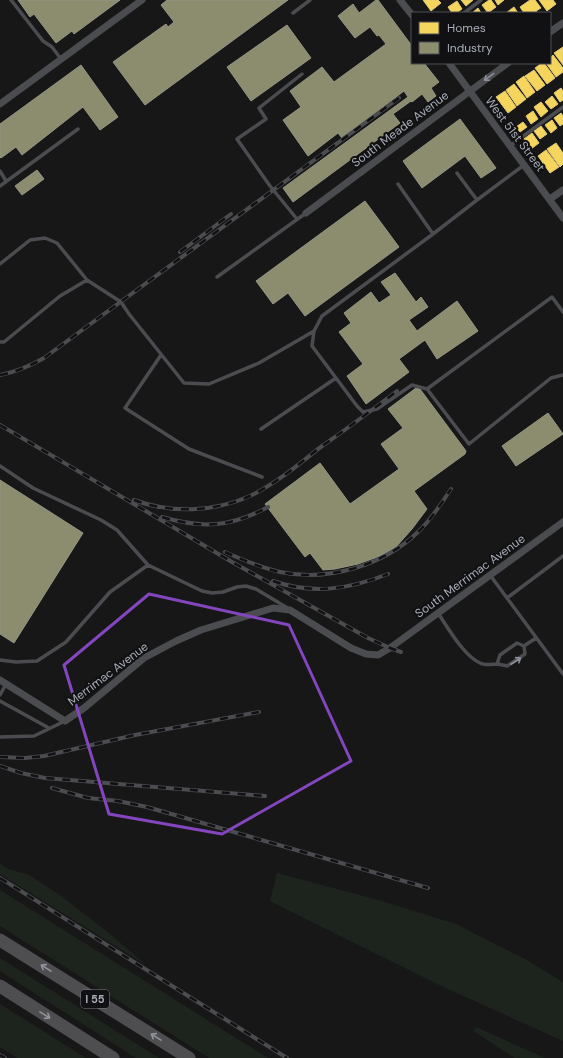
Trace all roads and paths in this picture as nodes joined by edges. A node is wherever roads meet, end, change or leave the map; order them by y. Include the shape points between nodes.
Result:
1 (11, 0) edge
2 (142, 0) edge
3 (310, 0) edge
4 (400, 0) edge
5 (481, 0) edge
6 (465, 12) edge
7 (293, 13) dead end
8 (411, 14) edge
9 (563, 23) edge
10 (551, 31) edge
11 (61, 59) junction
12 (449, 64) edge
13 (507, 64) edge
14 (302, 74) dead end
15 (470, 91) junction
16 (0, 104) edge
17 (563, 107) edge
18 (78, 129) dead end
19 (510, 146) junction
20 (524, 165) junction
21 (0, 172) edge
22 (457, 173) dead end
23 (6, 181) junction
24 (398, 184) dead end
25 (0, 186) edge
26 (563, 190) edge
27 (550, 199) junction
28 (477, 200) junction
29 (306, 212) joint
30 (563, 218) edge
31 (297, 219) junction
32 (433, 234) junction
33 (0, 264) edge
34 (216, 277) dead end
35 (87, 280) junction
36 (563, 312) edge
37 (314, 331) junction
38 (0, 342) edge
39 (161, 355) junction
40 (563, 375) edge
41 (336, 378) junction
42 (427, 389) junction
43 (261, 429) dead end
44 (0, 466) edge
45 (262, 477) dead end
46 (563, 522) edge
47 (563, 556) edge
48 (148, 564) junction
49 (490, 575) junction
50 (507, 598) junction
51 (290, 610) junction
52 (438, 613) junction
53 (536, 638) junction
54 (524, 646) junction
55 (390, 648) joint
56 (0, 660) edge
57 (497, 664) junction
58 (563, 674) edge
59 (3, 682) edge
60 (0, 695) edge
61 (0, 701) edge
62 (64, 721) junction
63 (49, 728) junction
64 (0, 737) edge
65 (0, 940) edge
66 (0, 986) edge
67 (113, 1058) edge
68 (189, 1058) edge

1 - 11 lane via 42,41 52,47
2 - 11 street
3 - 7 lane
4 - 8 street
5 - 6 lane
9 - 10 street
11 - 16 street
12 - 15 street, West 51st Street
13 -> 15 street, South Meade Avenue
14 - 31 lane via 259,108 266,119 237,139
15 - 19 street, West 51st Street
15 - 29 street, South Meade Avenue
17 - 19 lane
18 - 23 lane
19 - 20 street, West 51st Street
20 - 27 street, West 51st Street
20 - 28 lane
21 - 23 lane
22 - 28 lane
23 - 25 lane
24 - 32 lane
26 - 27 street
27 - 30 street, West 51st Street
28 - 32 lane
29 - 31 lane
31 - 34 lane
32 - 37 lane via 322,316
33 - 35 lane via 30,240 45,238 57,243
35 - 38 lane via 60,296 4,342
35 - 39 lane via 121,302
36 - 42 lane via 552,297
37 - 39 lane via 259,363 210,384 184,383
37 - 41 lane via 312,346
39 - 45 lane via 125,408 189,449
40 - 42 lane via 551,378 469,444
41 - 42 lane via 364,412 377,409 412,384
41 - 43 lane
44 - 48 lane via 33,488 117,530
46 - 49 street, South Merrimac Avenue
47 - 50 lane
48 - 51 lane via 202,591 223,592 246,586 256,589
48 - 56 lane via 110,592 66,642 37,661
49 - 50 lane
49 - 52 street, South Merrimac Avenue
50 - 53 lane
51 - 55 street, Merrimac Avenue via 366,654 378,655
51 - 62 street, Merrimac Avenue via 273,608 201,630 176,641 144,658 84,708
52 - 55 street, South Merrimac Avenue
52 - 57 lane via 473,659 481,664
53 - 54 lane
53 - 58 lane
54 - 57 lane via 517,643 500,655
57 -> 54 lane via 508,666 518,660 526,654
59 - 60 lane
59 - 62 street, Merrimac Avenue
61 - 63 lane
62 - 63 lane
63 - 64 lane via 34,736
68 -> 65 highway, I 55
66 -> 67 highway

